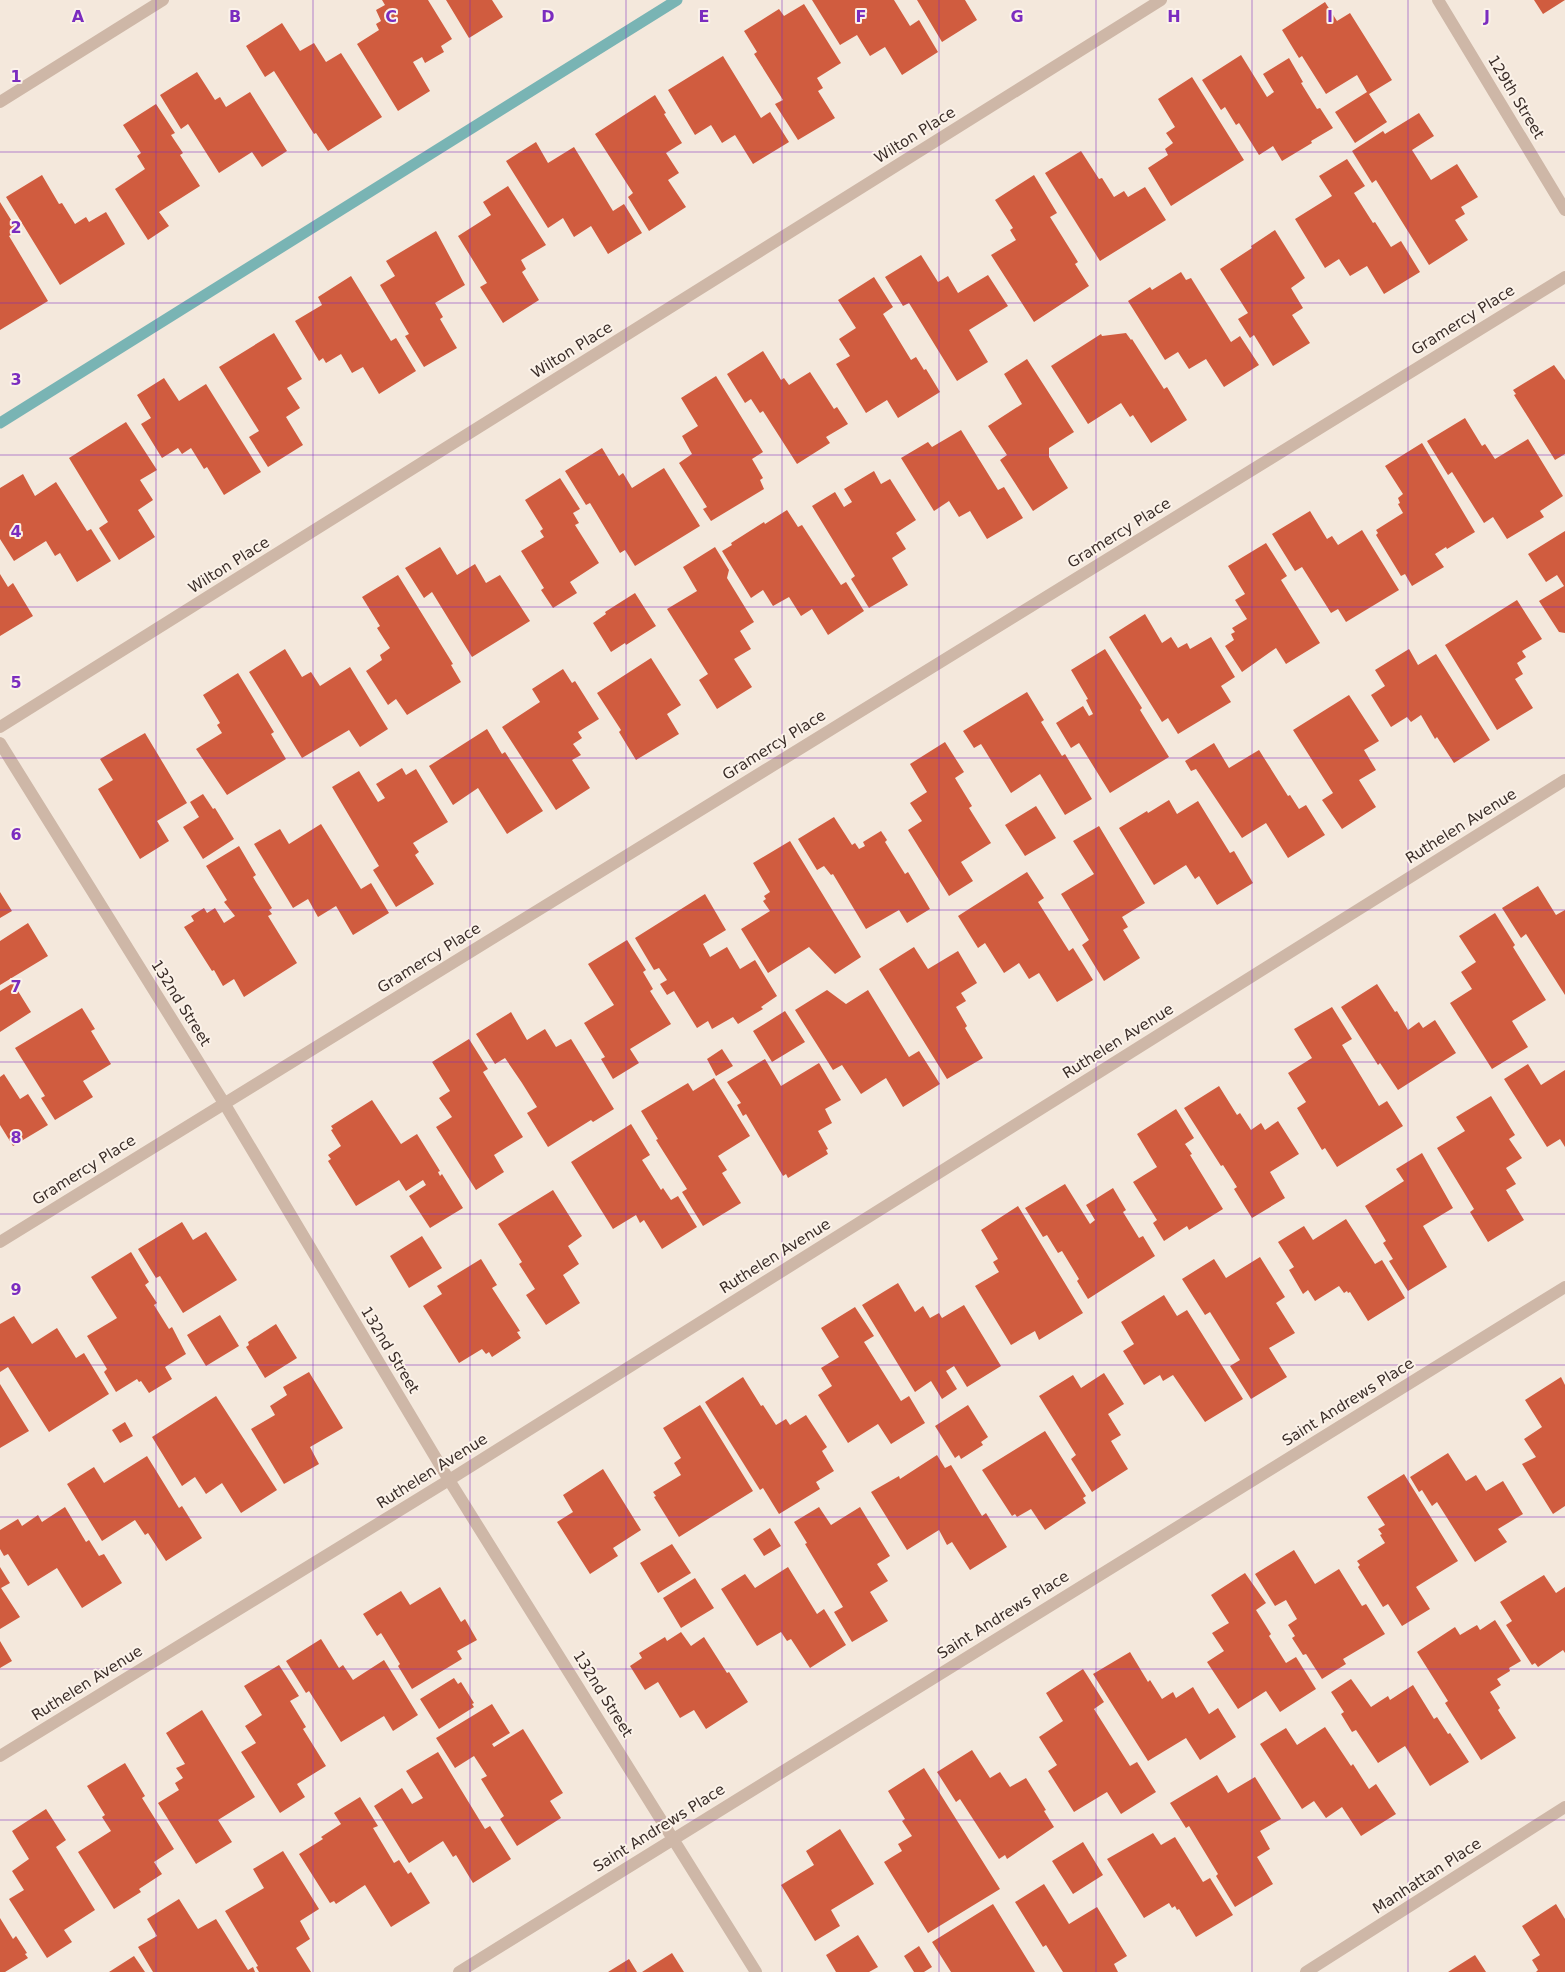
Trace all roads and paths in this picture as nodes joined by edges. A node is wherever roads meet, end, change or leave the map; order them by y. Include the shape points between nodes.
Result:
1 (163, 0) edge
2 (1161, 0) edge
3 (1438, 0) edge
4 (0, 102) edge
5 (1565, 210) edge
6 (1565, 277) edge
7 (0, 727) edge
8 (0, 743) edge
9 (1565, 780) edge
10 (224, 1103) junction
11 (0, 1242) edge
12 (1565, 1287) edge
13 (449, 1480) junction
14 (0, 1756) edge
15 (1565, 1807) edge
16 (674, 1838) junction
17 (459, 1972) edge
18 (756, 1972) edge
19 (1306, 1972) edge

1 - 4 street
2 - 7 street, Wilton Place
3 - 5 street, 129th Street
6 - 10 street, Gramercy Place
8 - 10 street, 132nd Street
9 - 13 street, Ruthelen Avenue
10 - 11 street, Gramercy Place
10 - 13 street, 132nd Street
12 - 16 street, Saint Andrews Place
13 - 14 street, Ruthelen Avenue
13 - 16 street, 132nd Street
15 - 19 street, Manhattan Place
16 - 17 street, Saint Andrews Place
16 - 18 street, 132nd Street

